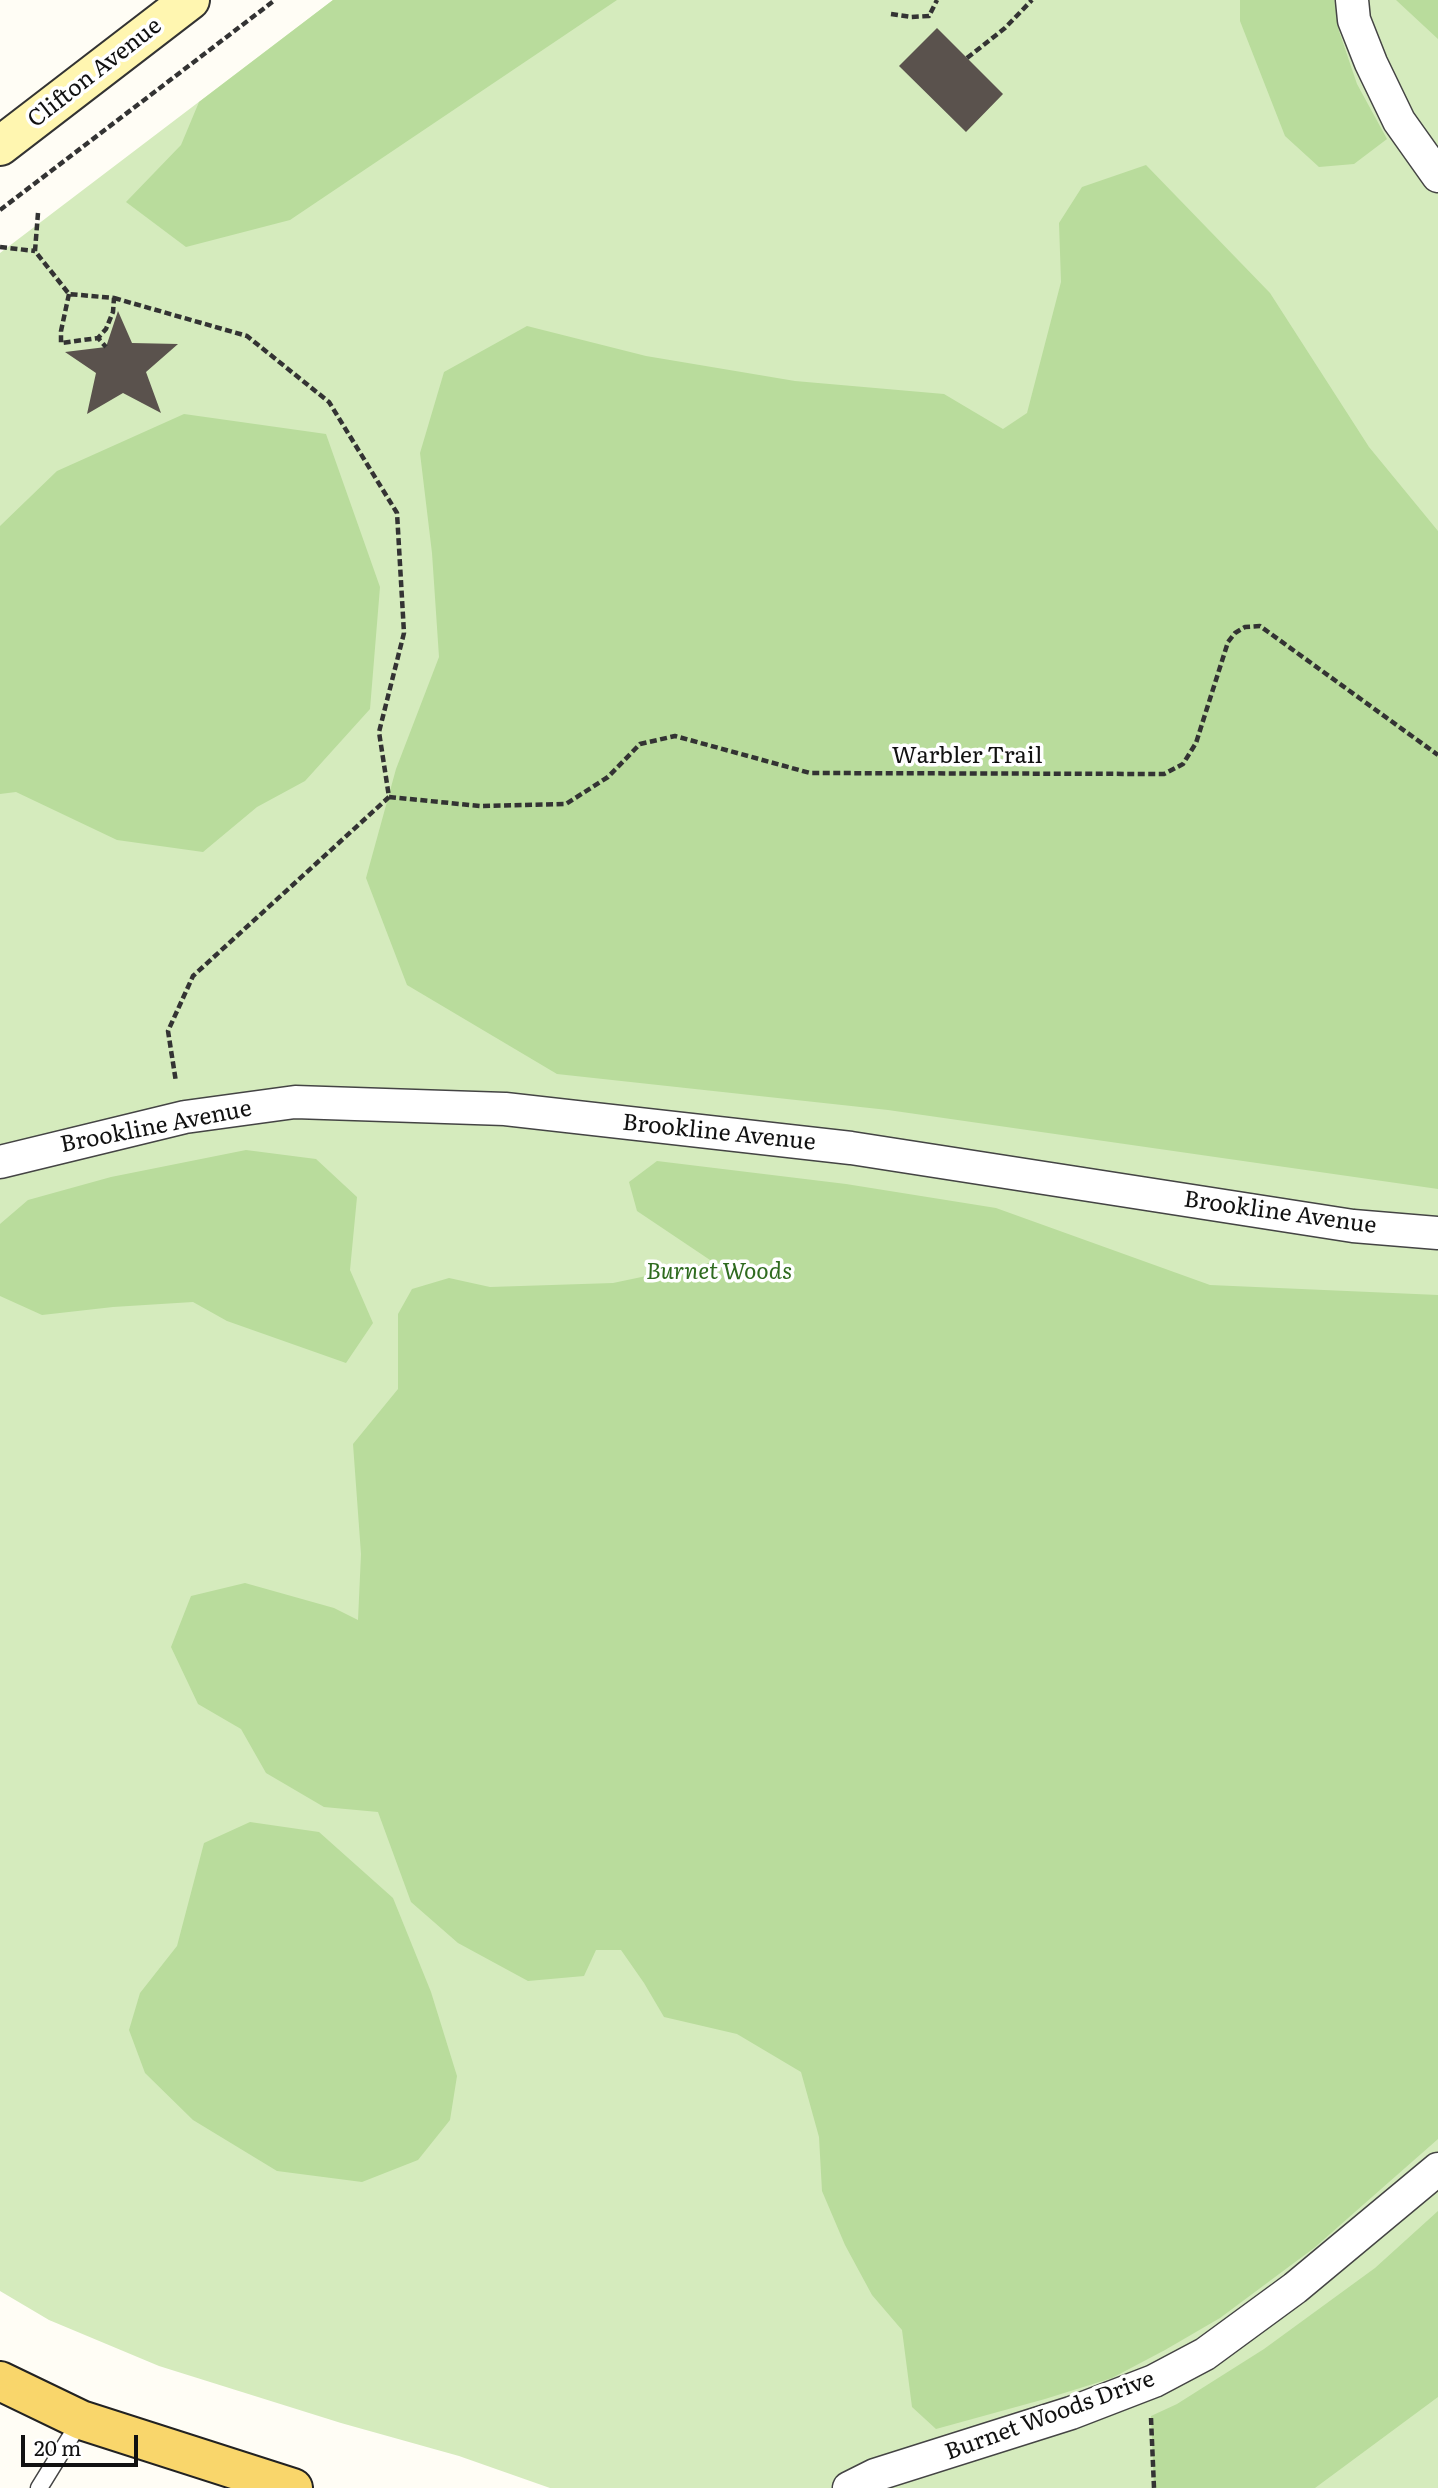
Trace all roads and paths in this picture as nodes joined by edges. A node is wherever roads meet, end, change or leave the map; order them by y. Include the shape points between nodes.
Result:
1 (190, 0) edge
2 (275, 0) edge
3 (937, 0) edge
4 (1032, 0) edge
5 (1352, 0) edge
6 (891, 14) dead end
7 (967, 58) dead end
8 (0, 146) edge
9 (1438, 177) edge
10 (0, 210) edge
11 (38, 213) dead end
12 (0, 247) edge
13 (36, 251) junction
14 (69, 294) junction
15 (114, 298) junction
16 (98, 338) junction
17 (106, 347) dead end
18 (1438, 755) edge
19 (388, 797) junction
20 (177, 1088) dead end
21 (0, 1162) edge
22 (1438, 1233) edge
23 (1438, 2169) edge
24 (0, 2381) edge
25 (1151, 2410) dead end
26 (81, 2420) junction
27 (899, 2477) edge
28 (39, 2488) edge
29 (293, 2488) edge
30 (849, 2488) edge
31 (1154, 2488) edge

1 - 8 main road, Clifton Avenue
2 - 10 path
3 - 6 path via 929,16
4 - 7 path
5 - 9 street via 1354,20 1376,74 1399,121
11 - 13 path
12 - 13 path
13 - 14 path
14 - 15 path
14 - 16 path via 61,343
15 - 16 path via 113,312
15 - 19 path via 247,336 329,402 397,513 404,633 379,732
16 - 17 path
18 - 19 path, Warbler Trail via 1260,626 1245,627 1228,642 1196,743 1183,764 1164,774 810,773 675,736 640,744 608,777 566,804 480,806
19 - 20 path via 193,976 168,1031
21 - 22 street, Brookline Avenue via 185,1117 295,1102 505,1110 851,1148 1353,1226
23 - 27 street, Burnet Woods Drive via 1295,2288 1205,2354 1154,2381
24 - 26 main road
25 - 31 path
26 - 28 lane
26 - 29 main road
27 - 30 street, Burnet Woods Drive via 875,2475

